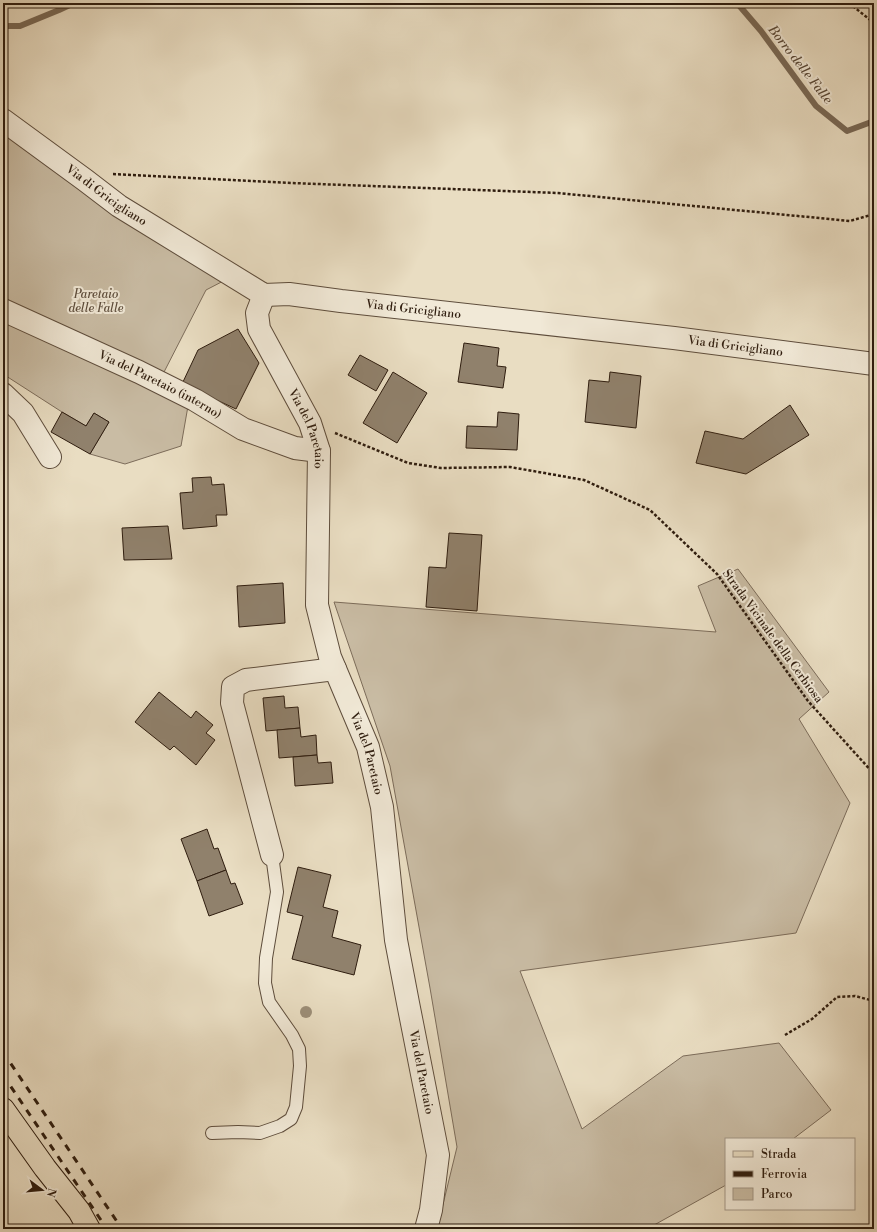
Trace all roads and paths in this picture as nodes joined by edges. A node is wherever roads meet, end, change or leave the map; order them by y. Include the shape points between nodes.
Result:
1 (850, 3) edge
2 (874, 23) edge
3 (3, 120) edge
4 (85, 180) junction
5 (874, 214) edge
6 (264, 295) junction
7 (3, 310) edge
8 (874, 364) edge
9 (3, 394) edge
10 (310, 423) junction
11 (319, 451) junction
12 (50, 457) dead end
13 (335, 669) junction
14 (874, 774) edge
15 (272, 856) joint
16 (874, 1001) edge
17 (785, 1035) dead end
18 (3, 1109) edge
19 (212, 1133) dead end
20 (89, 1229) edge
21 (426, 1229) edge

1 - 2 path
3 - 4 street, Via di Gricigliano
4 - 5 path via 104,173 558,193 850,221
4 - 6 street, Via di Gricigliano via 119,206
6 - 8 street, Via di Gricigliano via 289,294 341,302 674,338
6 - 10 street, Via del Paretaio via 257,314 259,329
7 - 11 street, Via del Paretaio (interno) via 196,400 242,429 295,448
9 - 12 street via 23,413
10 - 11 street, Via del Paretaio
10 - 14 path, Strada Vicinale della Cerbiosa via 408,463 441,468 510,467 584,480 650,510 718,574 808,701
11 - 13 street, Via del Paretaio via 318,605
13 - 15 street via 246,680 233,687 232,703
13 - 21 street, Via del Paretaio via 368,746 382,807 396,940 438,1156
15 - 19 lane via 277,892 266,958 265,983 269,1002 299,1049 296,1107 291,1119 260,1133
16 - 17 path via 855,996 837,997 812,1019
18 - 20 main road via 79,1211

